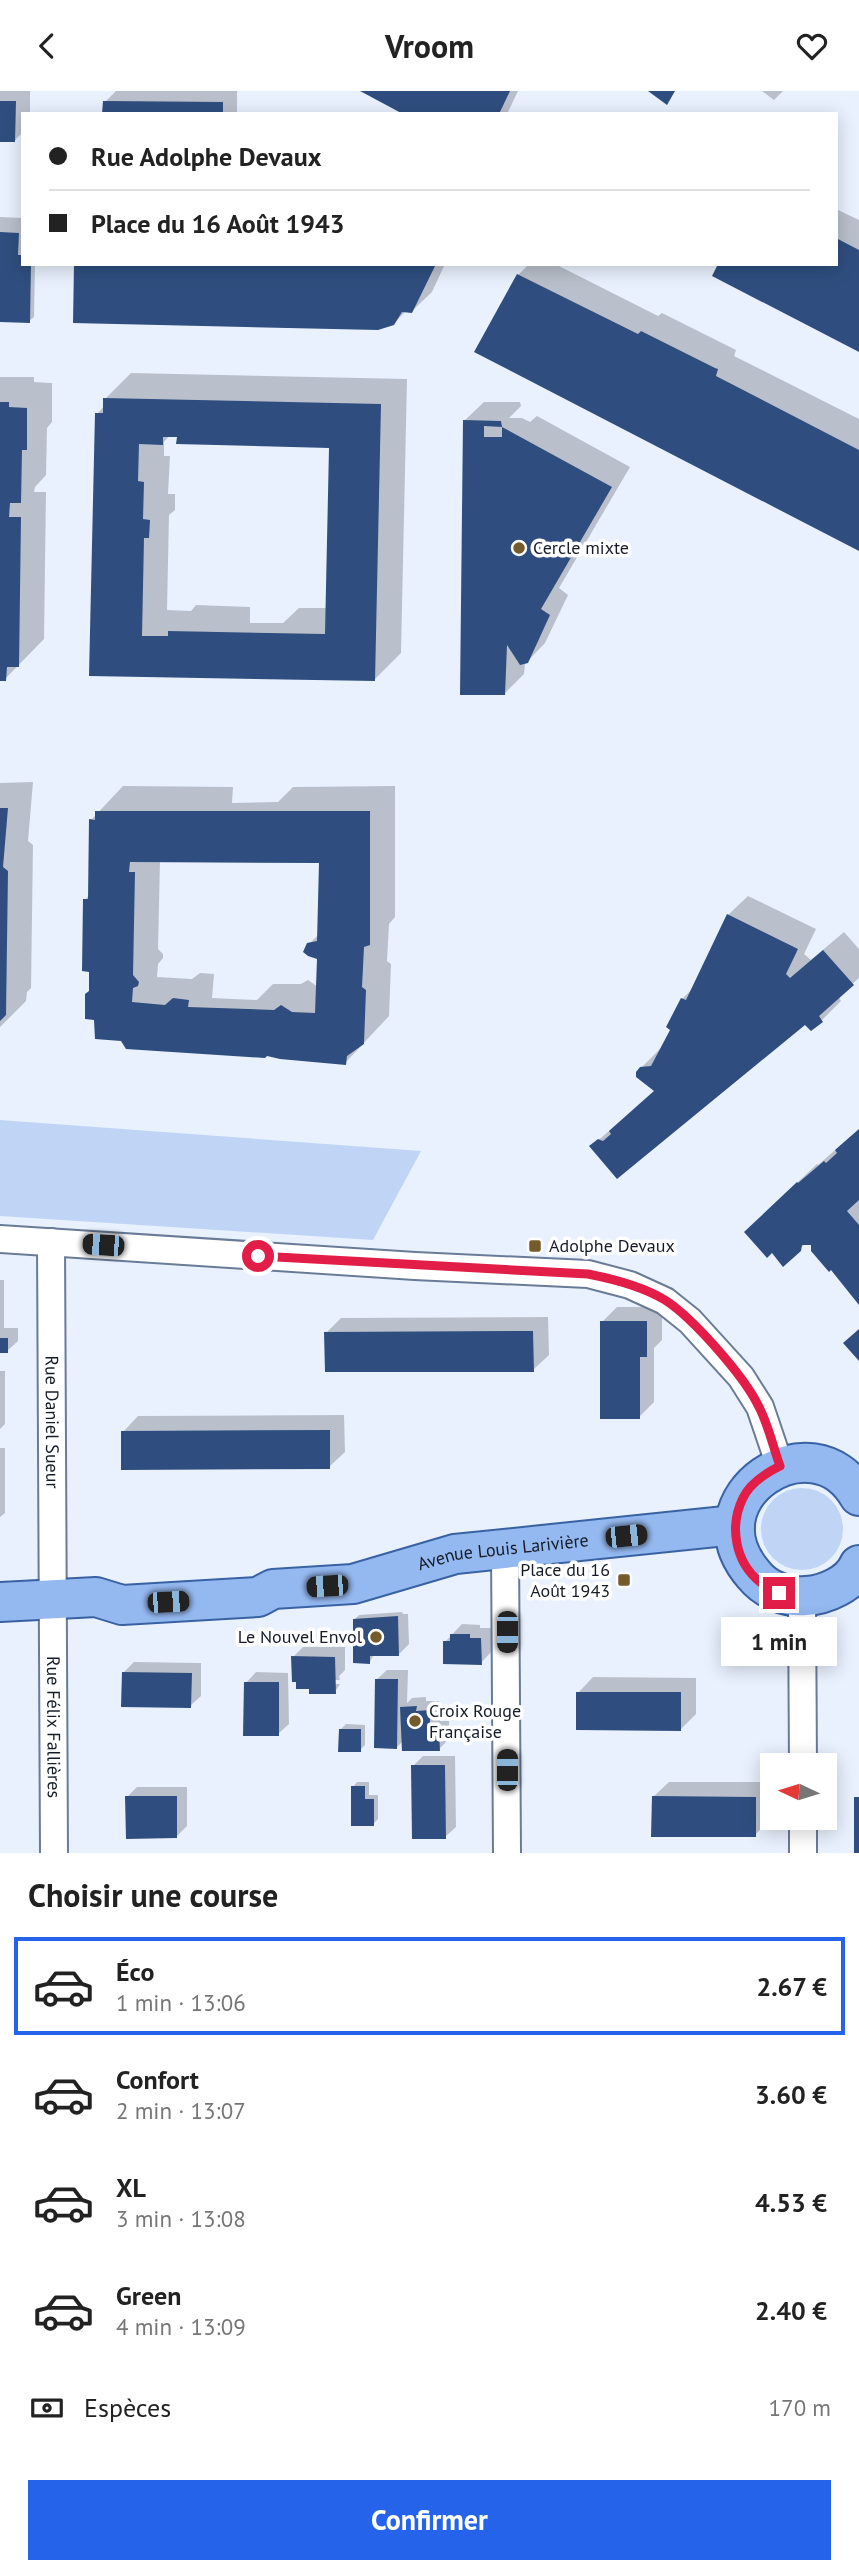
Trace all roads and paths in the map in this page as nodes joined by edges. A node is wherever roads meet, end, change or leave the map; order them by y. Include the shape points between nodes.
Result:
1 (0, 1239) edge
2 (51, 1242) junction
3 (780, 1466) junction
4 (855, 1482) edge
5 (735, 1525) junction
6 (505, 1548) junction
7 (858, 1570) edge
8 (802, 1597) junction
9 (53, 1601) junction
10 (0, 1602) edge
11 (803, 1753) edge
12 (803, 1831) edge
13 (54, 1853) edge
14 (507, 1853) edge
15 (803, 1853) edge

1 - 2 street
2 - 3 street via 588,1274 630,1285 665,1301 690,1321 741,1377 760,1407
2 - 9 street, Rue Daniel Sueur
3 - 4 main road via 818,1465
3 - 5 main road via 763,1475 743,1496
5 - 6 main road, Avenue Louis Larivière
5 - 8 main road via 736,1545 759,1582 779,1593
6 - 9 main road, Avenue Louis Larivière via 455,1554 353,1584 273,1589 265,1581 228,1574 122,1581 96,1597
6 - 14 street
7 - 8 main road via 834,1588
8 - 11 street
9 - 10 main road, Avenue Louis Larivière
9 - 13 street, Rue Félix Fallières
12 - 15 street

